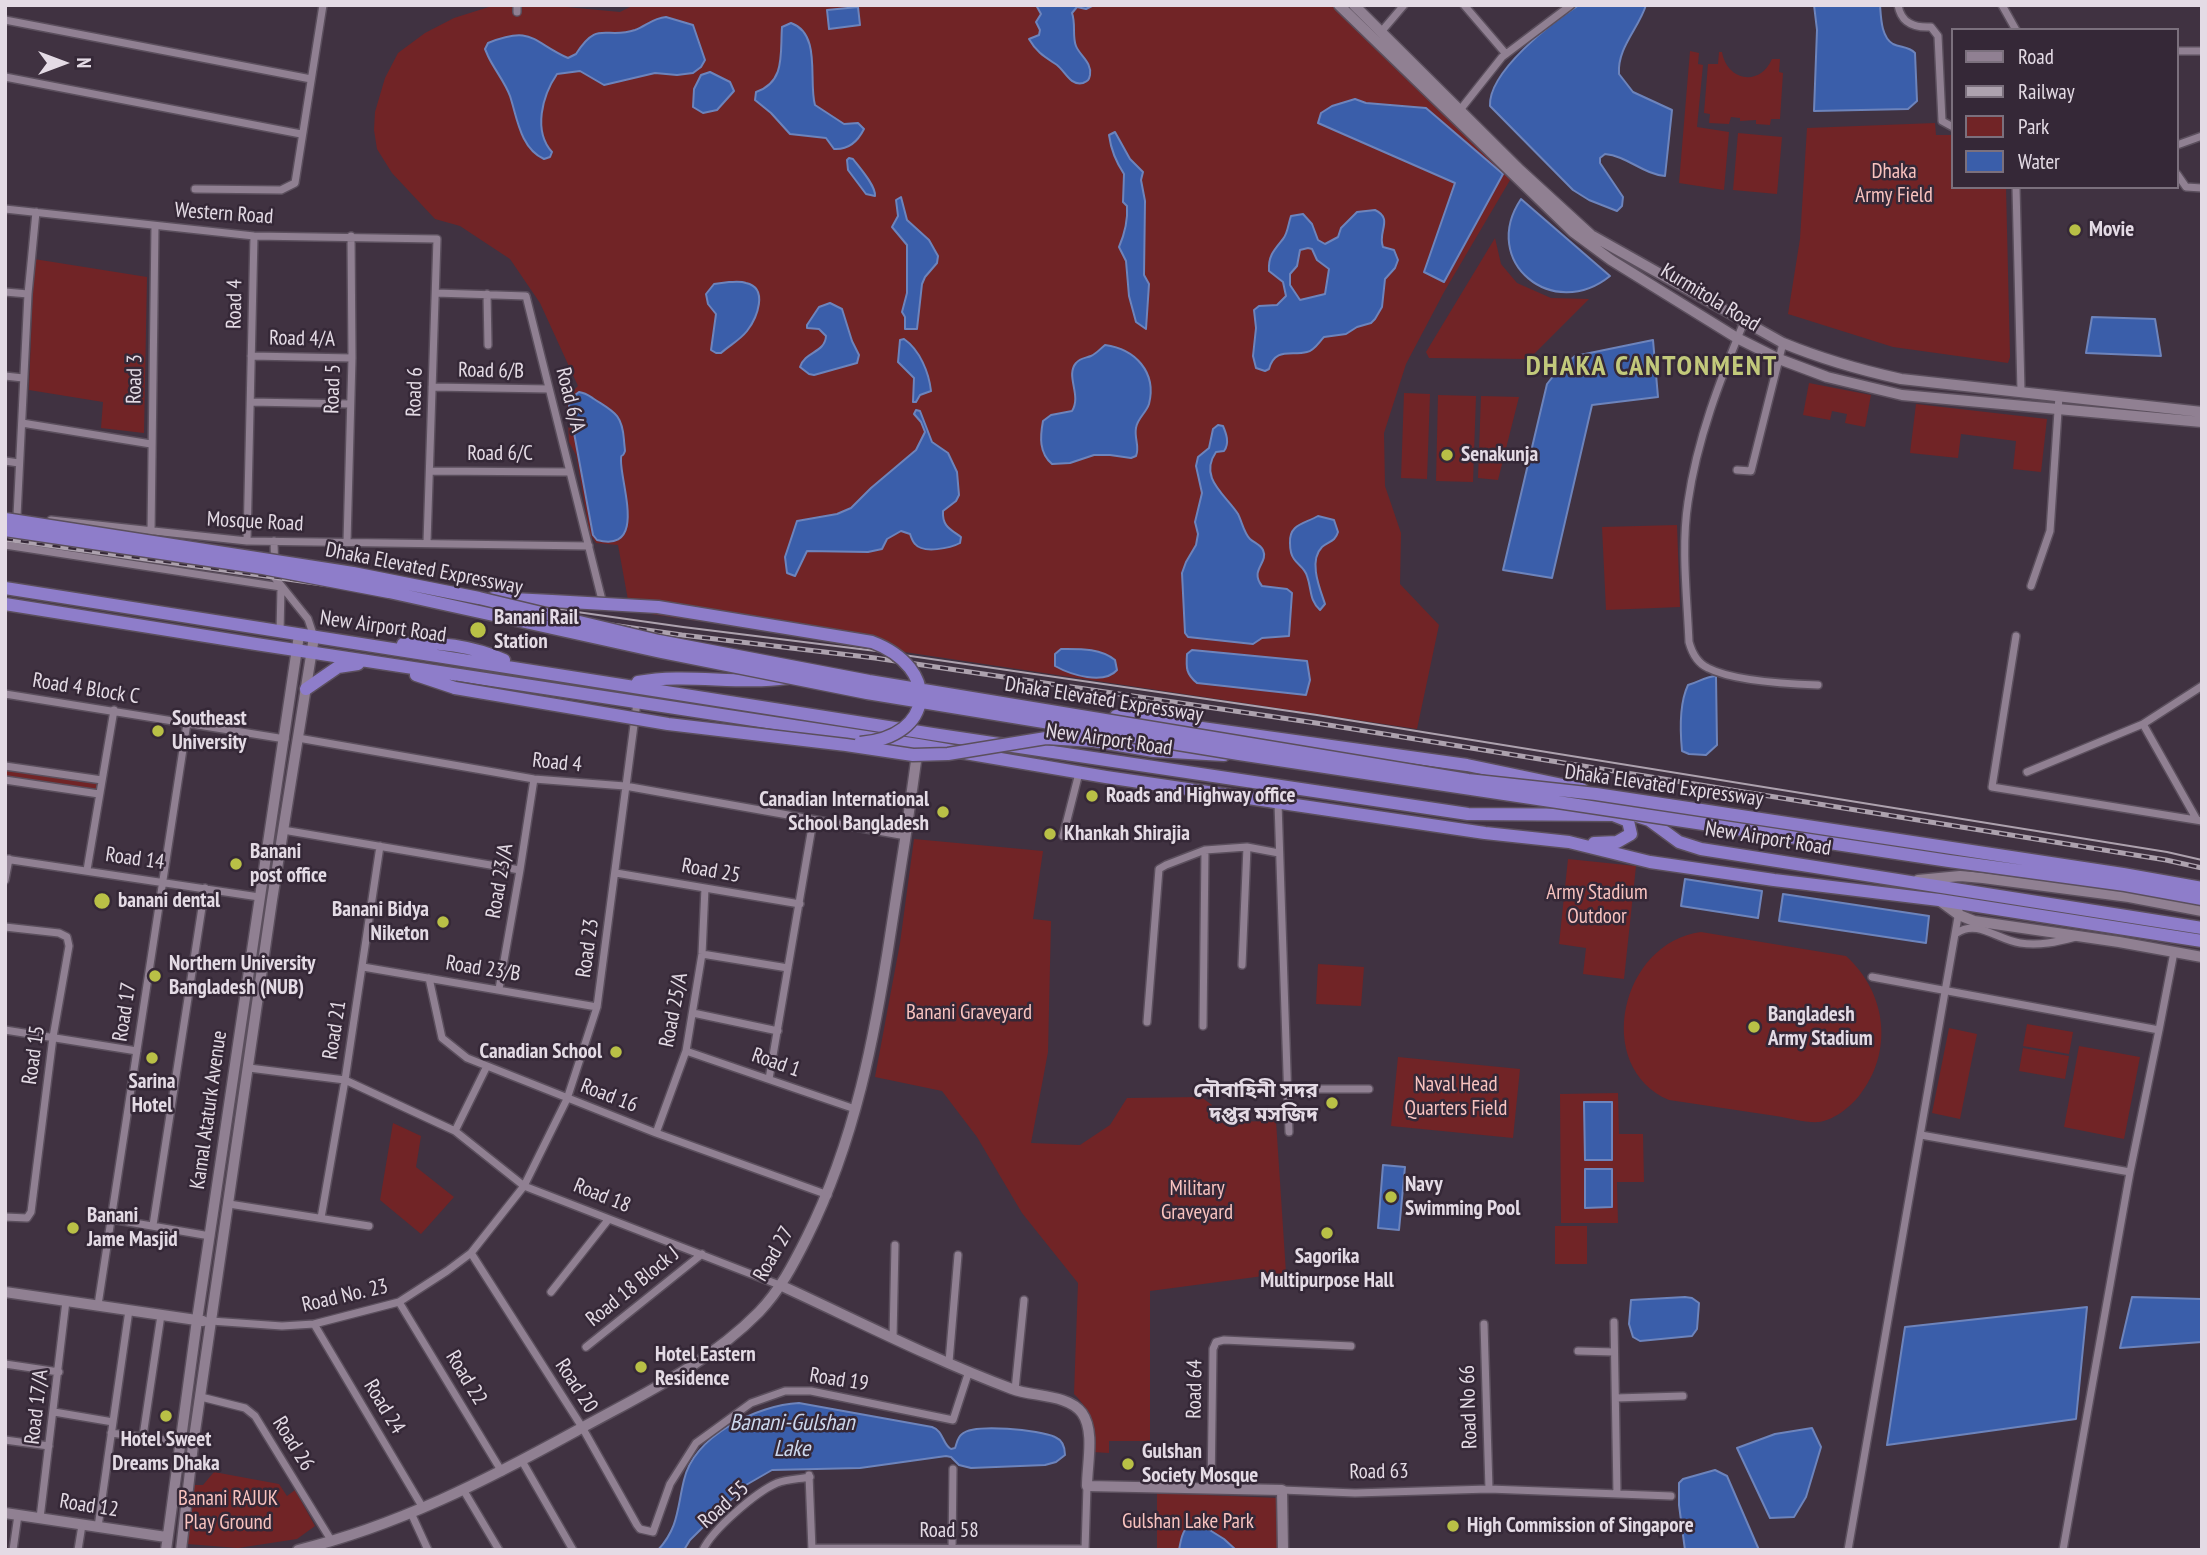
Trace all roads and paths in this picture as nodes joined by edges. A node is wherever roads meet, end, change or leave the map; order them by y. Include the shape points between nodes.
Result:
1 (323, 5) edge
2 (1339, 5) edge
3 (1354, 5) edge
4 (1404, 5) edge
5 (1464, 5) edge
6 (1571, 5) edge
7 (1898, 5) edge
8 (2013, 5) edge
9 (2003, 7) edge
10 (5, 20) edge
11 (2015, 28) edge
12 (1381, 32) junction
13 (2179, 51) edge
14 (2202, 51) edge
15 (1506, 54) junction
16 (5, 77) edge
17 (311, 79) junction
18 (1460, 110) junction
19 (1952, 126) edge
20 (301, 134) junction
21 (2202, 136) edge
22 (2179, 144) edge
23 (2179, 177) edge
24 (2202, 188) edge
25 (194, 189) dead end
26 (2016, 189) edge
27 (5, 209) edge
28 (36, 212) junction
29 (155, 226) junction
30 (254, 236) junction
31 (351, 236) junction
32 (438, 242) joint
33 (5, 292) edge
34 (436, 293) junction
35 (28, 294) junction
36 (487, 294) junction
37 (1744, 322) junction
38 (1737, 338) junction
39 (1783, 343) junction
40 (488, 345) dead end
41 (251, 356) junction
42 (352, 358) junction
43 (1779, 359) junction
44 (5, 376) edge
45 (23, 378) junction
46 (432, 387) junction
47 (549, 389) junction
48 (2021, 391) junction
49 (2059, 396) junction
50 (251, 402) junction
51 (350, 404) junction
52 (2058, 409) junction
53 (2202, 412) edge
54 (2202, 422) edge
55 (22, 423) junction
56 (151, 444) junction
57 (5, 461) edge
58 (19, 463) junction
59 (1737, 470) dead end
60 (431, 471) junction
61 (570, 472) junction
62 (9, 516) edge
63 (5, 530) edge
64 (151, 532) junction
65 (247, 541) junction
66 (274, 541) junction
67 (347, 542) junction
68 (428, 542) junction
69 (5, 545) edge
70 (589, 546) junction
71 (183, 553) dead end
72 (181, 572) junction
73 (2031, 586) dead end
74 (281, 587) junction
75 (5, 588) edge
76 (479, 598) junction
77 (602, 600) dead end
78 (5, 604) edge
79 (280, 632) junction
80 (299, 635) junction
81 (314, 636) junction
82 (2017, 636) dead end
83 (297, 650) junction
84 (312, 653) junction
85 (374, 661) junction
86 (627, 684) junction
87 (1818, 685) dead end
88 (2202, 686) edge
89 (306, 689) junction
90 (5, 694) edge
91 (637, 702) junction
92 (114, 710) junction
93 (187, 723) junction
94 (2143, 724) junction
95 (920, 731) junction
96 (298, 738) junction
97 (285, 739) junction
98 (846, 745) junction
99 (918, 745) junction
100 (1239, 754) junction
101 (5, 765) edge
102 (2027, 772) dead end
103 (1079, 773) junction
104 (534, 779) junction
105 (5, 780) edge
106 (102, 780) junction
107 (625, 786) junction
108 (99, 794) junction
109 (1596, 794) junction
110 (1278, 803) junction
111 (1613, 815) junction
112 (813, 821) junction
113 (2199, 821) edge
114 (283, 830) junction
115 (906, 836) junction
116 (1063, 836) dead end
117 (1569, 842) junction
118 (380, 846) junction
119 (1247, 847) junction
120 (1205, 850) junction
121 (1279, 853) junction
122 (7, 859) edge
123 (88, 870) junction
124 (520, 870) junction
125 (616, 873) junction
126 (5, 880) edge
127 (163, 881) junction
128 (1908, 881) junction
129 (205, 888) junction
130 (705, 888) junction
131 (2202, 888) edge
132 (259, 897) junction
133 (2202, 899) edge
134 (800, 904) junction
135 (1960, 909) junction
136 (2202, 911) edge
137 (5, 927) edge
138 (1975, 927) junction
139 (2202, 928) edge
140 (1956, 933) junction
141 (2080, 936) junction
142 (2202, 941) edge
143 (2174, 952) junction
144 (702, 954) junction
145 (2201, 955) edge
146 (1242, 965) dead end
147 (363, 967) junction
148 (788, 968) junction
149 (1872, 977) dead end
150 (429, 978) junction
151 (499, 989) junction
152 (1947, 990) junction
153 (597, 1007) junction
154 (693, 1013) junction
155 (1147, 1022) dead end
156 (1203, 1026) dead end
157 (5, 1030) edge
158 (2159, 1030) junction
159 (778, 1031) junction
160 (53, 1037) junction
161 (137, 1051) junction
162 (686, 1051) junction
163 (488, 1066) junction
164 (248, 1068) junction
165 (769, 1079) junction
166 (345, 1080) junction
167 (1288, 1090) junction
168 (1369, 1090) dead end
169 (568, 1099) junction
170 (855, 1109) junction
171 (455, 1130) junction
172 (1289, 1132) dead end
173 (656, 1133) junction
174 (1921, 1135) junction
175 (2130, 1172) junction
176 (524, 1186) junction
177 (828, 1195) junction
178 (229, 1204) junction
179 (5, 1217) edge
180 (321, 1218) junction
181 (111, 1219) junction
182 (608, 1220) junction
183 (153, 1225) junction
184 (369, 1226) dead end
185 (210, 1236) junction
186 (895, 1245) dead end
187 (471, 1252) junction
188 (702, 1254) junction
189 (958, 1255) dead end
190 (782, 1286) junction
191 (5, 1292) edge
192 (551, 1292) dead end
193 (1024, 1300) dead end
194 (66, 1301) junction
195 (399, 1302) junction
196 (98, 1306) junction
197 (129, 1310) junction
198 (162, 1315) junction
199 (197, 1320) junction
200 (211, 1321) junction
201 (1614, 1322) dead end
202 (314, 1324) junction
203 (1484, 1324) dead end
204 (893, 1338) junction
205 (1351, 1346) dead end
206 (586, 1347) dead end
207 (1578, 1351) dead end
208 (1614, 1352) junction
209 (949, 1362) junction
210 (5, 1364) edge
211 (969, 1371) junction
212 (59, 1372) junction
213 (1015, 1390) junction
214 (1683, 1396) dead end
215 (201, 1397) junction
216 (1616, 1398) junction
217 (54, 1412) junction
218 (113, 1422) junction
219 (583, 1427) junction
220 (111, 1433) junction
221 (143, 1436) junction
222 (5, 1440) edge
223 (181, 1442) junction
224 (49, 1446) junction
225 (522, 1461) junction
226 (953, 1469) dead end
227 (502, 1472) junction
228 (1087, 1481) junction
229 (1211, 1489) junction
230 (1489, 1489) junction
231 (1282, 1490) junction
232 (464, 1491) junction
233 (1617, 1494) junction
234 (1671, 1496) dead end
235 (423, 1508) junction
236 (5, 1513) edge
237 (411, 1513) junction
238 (18, 1515) junction
239 (40, 1518) junction
240 (82, 1525) junction
241 (98, 1527) junction
242 (653, 1532) joint
243 (166, 1538) junction
244 (331, 1540) junction
245 (812, 1549) edge
246 (952, 1549) edge
247 (1085, 1549) edge
248 (13, 1550) edge
249 (78, 1550) edge
250 (166, 1550) edge
251 (181, 1550) edge
252 (298, 1550) edge
253 (428, 1550) edge
254 (499, 1550) edge
255 (573, 1550) edge
256 (703, 1550) edge
257 (1283, 1550) edge
258 (1848, 1550) edge
259 (2063, 1550) edge

1 - 17 street
2 - 38 main road, Kurmitola Road via 1564,224 1611,260
3 - 12 main road, Kurmitola Road
4 - 12 street
5 - 15 street
6 - 15 street
7 - 19 street via 1910,25 1931,27 1938,36 1942,121
8 - 9 street
9 - 11 street
10 - 17 street
12 - 18 main road, Kurmitola Road
13 - 14 street
15 - 18 street
16 - 20 street
17 - 20 street
18 - 37 main road, Kurmitola Road via 1591,235
20 - 25 street via 295,183 289,188
21 - 22 street
23 - 24 street via 2186,187
26 - 48 street
27 - 28 street, Western Road
28 - 29 street, Western Road
28 - 35 street
29 - 30 street, Western Road
29 - 56 street, Road 3
30 - 31 street, Western Road
30 - 41 street, Road 4
31 - 32 street, Western Road via 435,238
31 - 42 street, Road 5
32 - 34 street, Road 6
33 - 35 street
34 - 36 street, Road 6/A
34 - 46 street, Road 6
35 - 45 street
36 - 40 street
36 - 47 street, Road 6/A via 526,296
37 - 38 street
37 - 39 main road, Kurmitola Road
38 - 43 main road, Kurmitola Road
38 - 87 street via 1712,401 1688,503 1686,563 1692,652 1707,668 1738,677
39 - 43 street
39 - 48 main road, Kurmitola Road via 1902,379
41 - 42 street, Road 4/A
41 - 50 street, Road 4
42 - 51 street, Road 5
43 - 52 main road, Kurmitola Road via 1828,377 1902,395
43 - 59 street via 1751,471
44 - 45 street
45 - 55 street
46 - 47 street, Road 6/B
46 - 60 street, Road 6
47 - 61 street, Road 6/A
48 - 49 main road, Kurmitola Road
49 - 52 street
49 - 53 main road, Kurmitola Road
50 - 51 street
50 - 65 street, Road 4
51 - 67 street, Road 5
52 - 54 main road, Kurmitola Road
52 - 73 street via 2050,531
55 - 56 street
55 - 58 street
56 - 64 street, Road 3
57 - 58 street
58 - 62 street
60 - 61 street, Road 6/C
60 - 68 street, Road 6
61 - 70 street, Road 6/A
62 - 64 street, Mosque Road
62 - 76 highway, Dhaka Elevated Expressway, bridge
63 - 100 highway, Dhaka Elevated Expressway, bridge via 263,568 788,678
64 - 65 street, Mosque Road
65 - 66 street, Mosque Road
66 - 67 street, Mosque Road
66 - 74 street via 275,578
67 - 68 street, Mosque Road
68 - 70 street, Mosque Road
69 - 72 street
70 - 77 street, Road 6/A
71 - 72 street
72 - 74 street
74 - 79 street
74 - 81 street via 308,619
75 - 79 highway, New Airport Road
76 - 98 highway, bridge via 659,607 879,645 897,653 918,681 918,706 910,723 880,741
76 - 109 highway, Dhaka Elevated Expressway, bridge via 659,641 869,681 1468,780
78 - 83 highway, New Airport Road
79 - 80 highway, New Airport Road
80 - 81 highway, New Airport Road
80 - 83 main road, Kamal Ataturk Avenue
81 - 84 main road, Kamal Ataturk Avenue
81 - 86 highway, New Airport Road
82 - 113 street via 1992,787
83 - 84 highway, New Airport Road
83 - 97 main road, Kamal Ataturk Avenue
84 - 85 highway, New Airport Road
84 - 89 main road, Kamal Ataturk Avenue
85 - 89 highway via 338,667
85 - 91 highway, New Airport Road
85 - 98 highway, bridge via 455,688 668,724
86 - 95 highway, New Airport Road
86 - 109 highway, bridge via 654,679 768,681 836,671 1487,769
88 - 94 street
89 - 96 main road, Kamal Ataturk Avenue
90 - 92 street, Road 4 Block C
91 - 99 highway, New Airport Road
91 - 107 street, Road 23
92 - 93 street, Road 4 Block C
92 - 106 street
93 - 97 street, Road 4 Block C
93 - 127 street, Road 17
94 - 102 street
94 - 113 street
95 - 99 highway
95 - 111 highway, New Airport Road via 1468,814
96 - 104 street, Road 4
96 - 114 main road, Kamal Ataturk Avenue
97 - 132 main road, Kamal Ataturk Avenue
98 - 100 highway, bridge via 931,755 1057,737 1154,751
99 - 103 highway, New Airport Road
99 - 115 main road, Road 27
100 - 133 highway, Dhaka Elevated Expressway, bridge
101 - 106 street
103 - 110 highway, New Airport Road
103 - 116 street
104 - 107 street, Road 4
104 - 124 street, Road 23/A
105 - 108 street
106 - 108 street
107 - 112 street, Road 4
107 - 125 street, Road 23
108 - 123 street
109 - 131 highway, Dhaka Elevated Expressway, bridge
110 - 117 highway, New Airport Road
110 - 121 street
111 - 117 highway via 1628,821 1632,830 1625,839 1603,844
111 - 128 highway, New Airport Road via 1639,816 1679,842 1701,849
112 - 115 street, Road 4
112 - 134 street
114 - 118 street
114 - 164 main road, Kamal Ataturk Avenue
115 - 170 main road, Road 27 via 872,1045
117 - 135 highway, New Airport Road via 1650,862 1939,900
118 - 124 street
118 - 147 street, Road 21
119 - 120 street
119 - 121 street
119 - 146 street
120 - 155 street via 1159,870
120 - 156 street
121 - 167 street
122 - 123 street, Road 14
122 - 126 street
123 - 127 street, Road 14
124 - 151 street, Road 23/A
125 - 130 street, Road 25
125 - 153 street, Road 23
127 - 129 street, Road 14
127 - 161 street, Road 17
128 - 136 main road via 1983,878
128 - 139 highway, New Airport Road
129 - 132 street, Road 14
129 - 183 street
130 - 134 street, Road 25
130 - 144 street, Road 25/A
132 - 185 main road, Kamal Ataturk Avenue
134 - 148 street
135 - 138 street
135 - 140 street
135 - 141 main road via 1974,921
135 - 142 highway, New Airport Road
137 - 160 street, Road 15 via 67,937
138 - 140 street
138 - 141 street via 2031,944
140 - 152 street
141 - 143 main road
143 - 145 main road
143 - 158 street
144 - 148 street
144 - 154 street, Road 25/A
147 - 150 street, Road 23/B
147 - 166 street, Road 21
148 - 159 street
149 - 152 street
150 - 151 street, Road 23/B
150 - 163 street, Road 16 via 442,1038 467,1058
151 - 153 street, Road 23/B
152 - 158 street
152 - 174 street
153 - 169 street, Road 23
154 - 159 street
154 - 162 street, Road 25/A
157 - 160 street
158 - 175 street
159 - 165 street
160 - 161 street
160 - 179 street, Road 15 via 31,1212 22,1219
161 - 181 street, Road 17
162 - 165 street, Road 1
162 - 173 street, Road 25/A
163 - 169 street, Road 16
163 - 171 street
164 - 166 street, Road 18
164 - 178 main road, Kamal Ataturk Avenue
165 - 170 street, Road 1
166 - 171 street, Road 18
166 - 180 street, Road 21
167 - 168 street
167 - 172 street
169 - 173 street, Road 16
169 - 176 street, Road 23
170 - 177 main road, Road 27
171 - 176 street, Road 18
173 - 177 street, Road 16
174 - 175 street
174 - 258 street
175 - 259 street
176 - 182 street, Road 18
176 - 187 street, Road No. 23
177 - 190 main road, Road 27
178 - 180 street
178 - 200 main road, Kamal Ataturk Avenue
180 - 184 street
181 - 183 street
181 - 196 street, Road 17
182 - 188 street, Road 18
182 - 192 street
183 - 185 street
185 - 199 main road, Kamal Ataturk Avenue
186 - 204 street
187 - 195 street, Road No. 23
187 - 219 street, Road 20
188 - 190 street, Road 18
188 - 206 street, Road 18 Block J
189 - 209 street
190 - 204 main road, Road 18
190 - 219 main road, Road 27 via 757,1314 693,1364 653,1391
191 - 194 main road
193 - 213 street
194 - 196 main road
194 - 212 street, Road 17/A
195 - 202 street, Road No. 23
195 - 227 street, Road 22
196 - 197 main road
197 - 198 main road
197 - 218 street
198 - 199 main road
198 - 221 street
199 - 200 main road
199 - 223 main road, Kamal Ataturk Avenue
200 - 202 street, Road No. 23
200 - 215 main road, Kamal Ataturk Avenue
201 - 208 street
202 - 235 street, Road 24
203 - 230 street, Road No 66
204 - 209 main road, Road 18
205 - 229 street, Road 64 via 1216,1342
207 - 208 street
208 - 216 street
209 - 211 main road, Road 18
210 - 212 street
211 - 213 main road, Road 18
211 - 242 street, Road 19 via 953,1420 811,1391 785,1391 751,1403 696,1443 670,1484
212 - 217 street, Road 17/A
213 - 228 main road, Road 18 via 1072,1403 1082,1413 1089,1430
214 - 216 street
215 - 244 street, Road 26 via 245,1408 255,1416
215 - 251 main road, Kamal Ataturk Avenue
216 - 233 street
217 - 218 street
217 - 224 street, Road 17/A
218 - 220 street
219 - 225 main road, Road 27
219 - 242 street, Road 20 via 637,1525
220 - 221 street
220 - 241 street
221 - 223 street
222 - 224 street
223 - 243 main road, Kamal Ataturk Avenue
224 - 239 street, Road 17/A
225 - 227 main road, Road 27
225 - 255 street
226 - 246 street
227 - 232 main road, Road 27
228 - 229 main road, Road 63
228 - 247 street
229 - 231 main road, Road 63
230 - 231 street, Road 63
230 - 233 street, Road 63
231 - 257 main road
232 - 235 main road, Road 27
232 - 254 street
233 - 234 street, Road 63
235 - 237 main road, Road 27
236 - 238 main road, Road 12
237 - 244 main road, Road 27
237 - 253 street
238 - 239 main road, Road 12
238 - 248 street
239 - 240 main road, Road 12
240 - 241 main road, Road 12
240 - 249 street
241 - 243 main road, Road 12
243 - 250 main road, Kamal Ataturk Avenue
244 - 252 main road, Road 27
245 - 246 street, Road 58
245 - 256 street, Road 55 via 810,1476 778,1483 753,1499
246 - 247 street, Road 58

